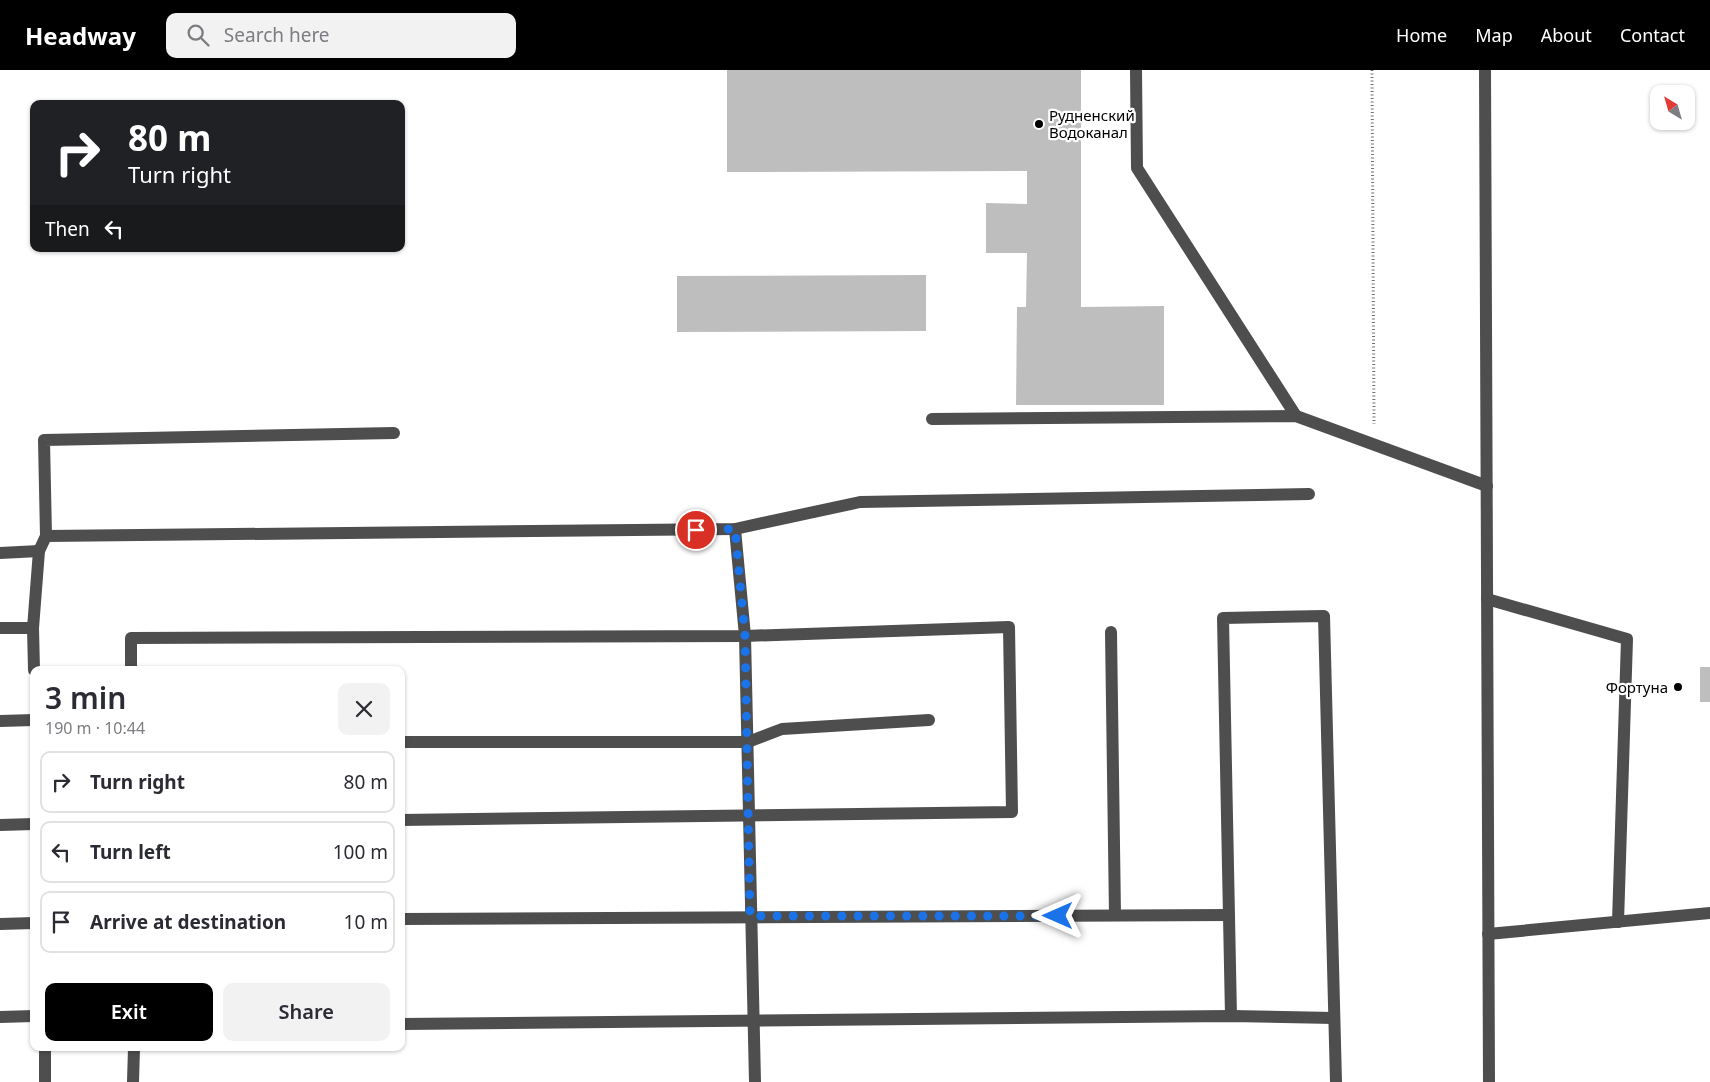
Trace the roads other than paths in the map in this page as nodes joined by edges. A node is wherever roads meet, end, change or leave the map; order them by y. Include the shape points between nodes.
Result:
1 (1136, 70) edge
2 (1485, 70) edge
3 (1296, 416) junction
4 (932, 419) dead end
5 (394, 433) dead end
6 (1487, 486) junction
7 (1309, 494) dead end
8 (735, 529) junction
9 (46, 536) junction
10 (39, 552) junction
11 (0, 553) edge
12 (1487, 599) junction
13 (0, 628) edge
14 (33, 628) junction
15 (1111, 632) dead end
16 (745, 636) junction
17 (34, 666) edge
18 (131, 666) edge
19 (30, 720) edge
20 (928, 720) dead end
21 (0, 721) edge
22 (405, 742) edge
23 (748, 742) junction
24 (749, 816) junction
25 (405, 820) edge
26 (30, 824) edge
27 (0, 825) edge
28 (1710, 913) edge
29 (1229, 915) junction
30 (750, 916) junction
31 (1115, 916) junction
32 (405, 919) edge
33 (1618, 922) junction
34 (30, 923) edge
35 (0, 924) edge
36 (1488, 934) junction
37 (30, 1016) edge
38 (1231, 1016) junction
39 (0, 1017) edge
40 (1334, 1018) junction
41 (753, 1020) junction
42 (405, 1024) edge
43 (45, 1051) edge
44 (134, 1051) edge
45 (45, 1082) edge
46 (134, 1082) edge
47 (755, 1082) edge
48 (1336, 1082) edge
49 (1489, 1082) edge

1 - 3 street via 1137,168
2 - 6 street
3 - 4 street
3 - 6 street
5 - 9 street via 44,440
6 - 12 street
7 - 8 street via 860,502
8 - 9 street
8 - 16 street
9 - 10 street
10 - 11 street
10 - 14 street
12 - 33 street via 1627,639
12 - 36 street
13 - 14 street
14 - 17 street
15 - 31 street
16 - 18 street via 130,638
16 - 23 street
16 - 24 street via 1010,627 1012,812
19 - 21 street
20 - 23 street via 782,729
22 - 23 street
23 - 24 street
24 - 25 street
24 - 30 street
26 - 27 street
28 - 33 street
29 - 31 street
29 - 38 street
29 - 40 street via 1223,618 1324,616
30 - 31 street
30 - 32 street
30 - 41 street
33 - 36 street
34 - 35 street
36 - 49 street
37 - 39 street
38 - 40 street
38 - 41 street
40 - 48 street
41 - 42 street
41 - 47 street
43 - 45 street
44 - 46 street

